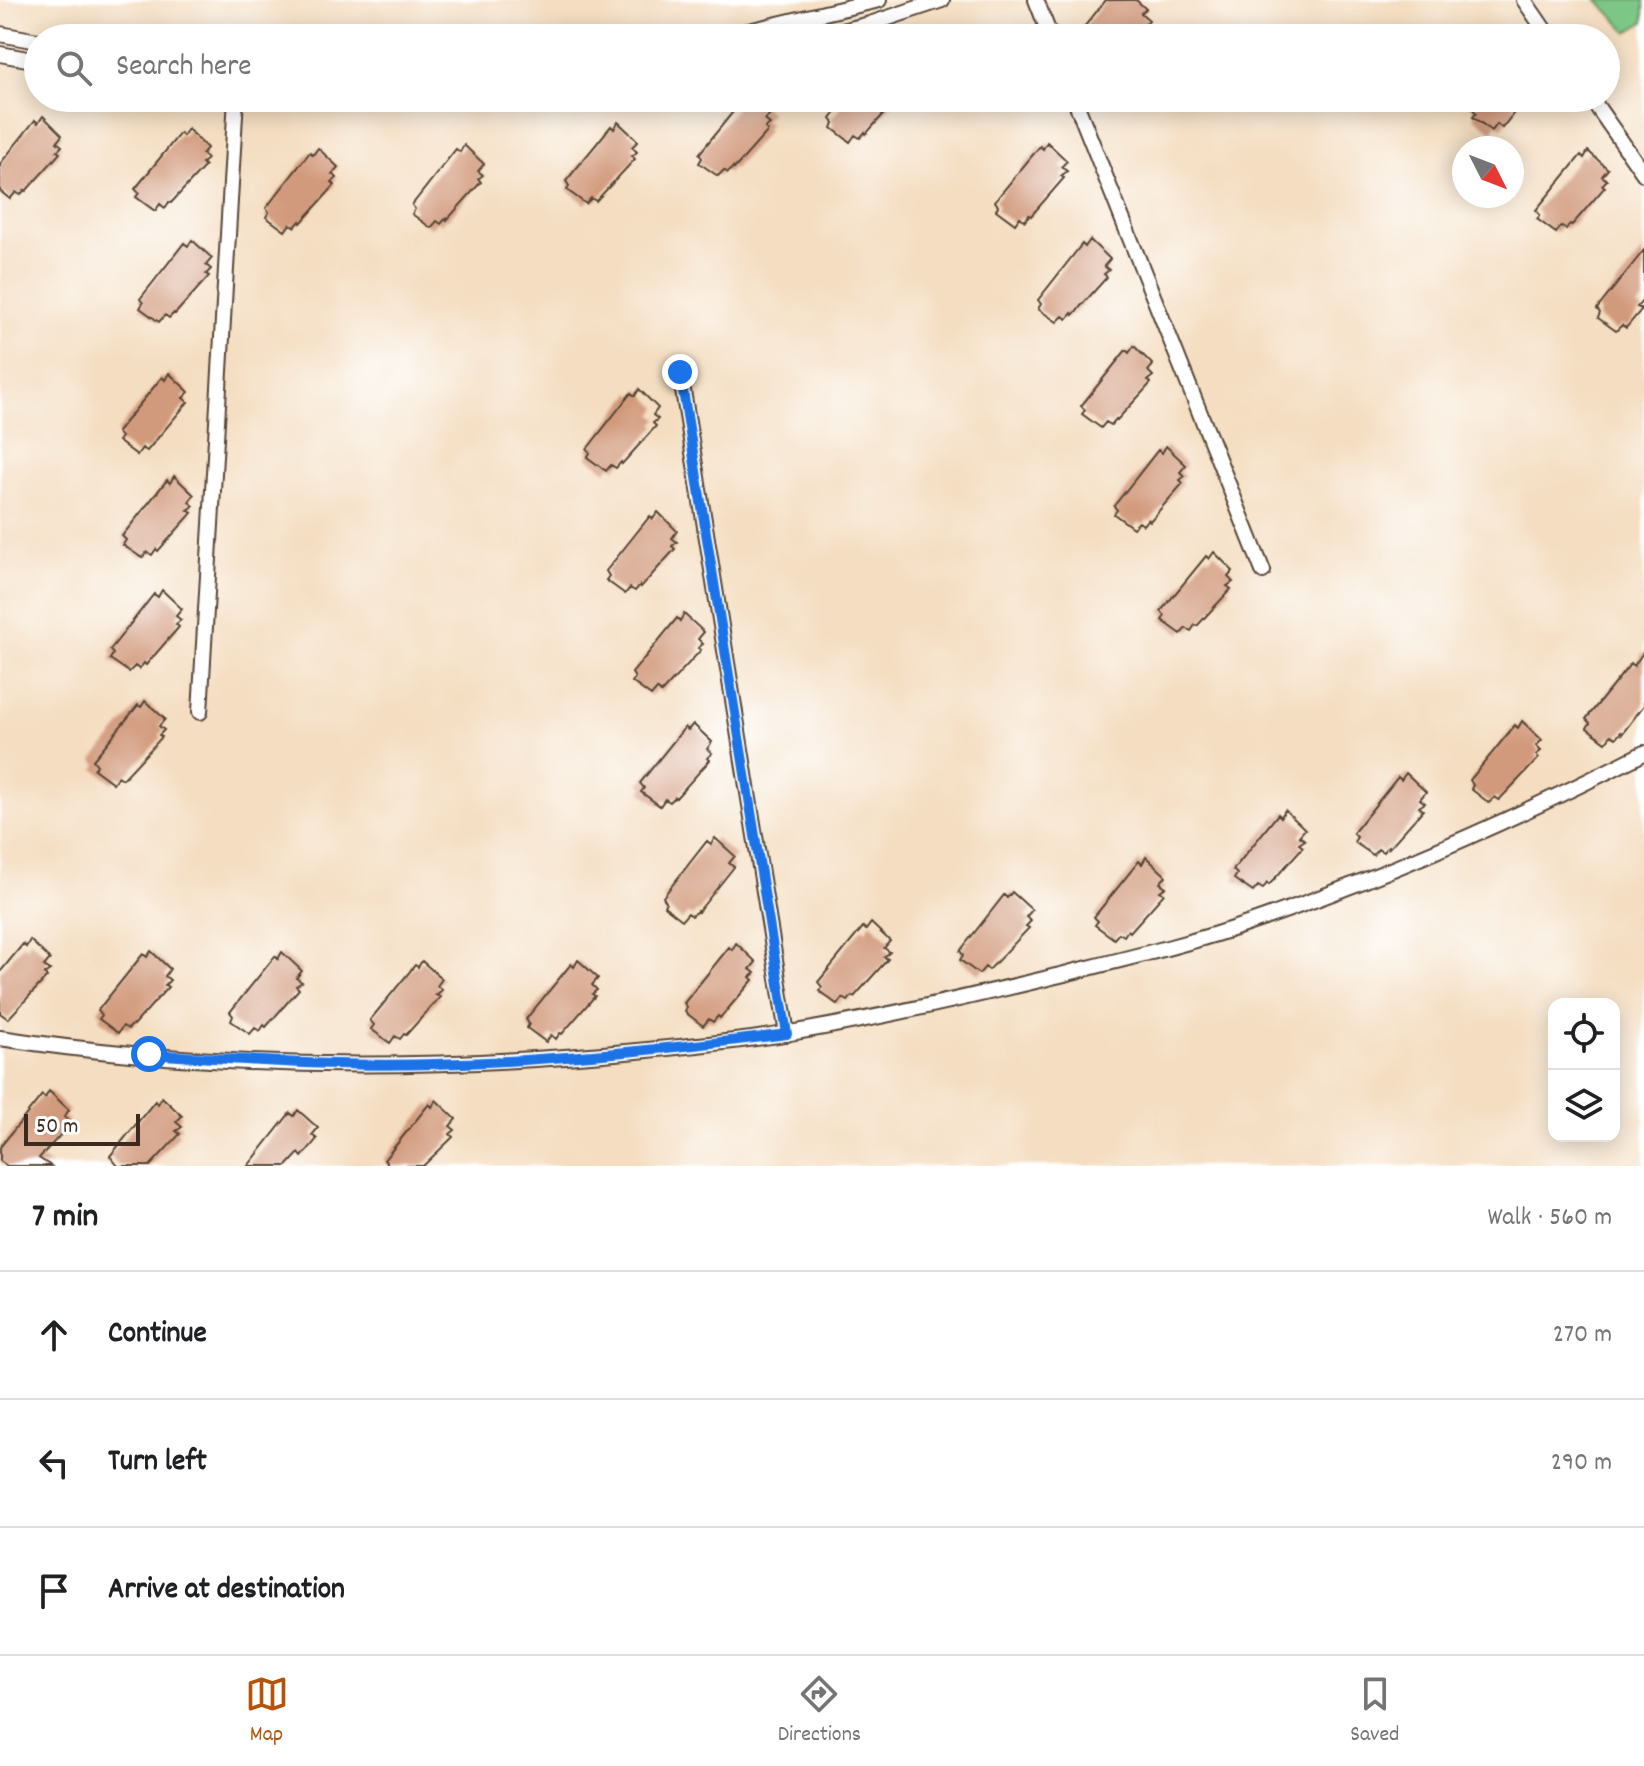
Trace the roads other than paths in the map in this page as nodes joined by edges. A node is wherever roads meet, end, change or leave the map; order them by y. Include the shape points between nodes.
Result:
1 (879, 0) edge
2 (942, 0) edge
3 (1036, 0) edge
4 (1524, 0) edge
5 (778, 24) edge
6 (870, 24) edge
7 (1045, 24) edge
8 (1540, 24) edge
9 (0, 34) edge
10 (24, 38) edge
11 (0, 54) edge
12 (24, 58) edge
13 (235, 112) edge
14 (1080, 112) edge
15 (1601, 112) edge
16 (1644, 174) edge
17 (680, 372) dead end
18 (1263, 571) dead end
19 (200, 712) dead end
20 (1644, 753) edge
21 (787, 1034) junction
22 (0, 1038) edge

1 - 5 street
2 - 6 street
3 - 7 street
4 - 8 street
9 - 10 street
11 - 12 street
13 - 19 street
14 - 18 street
15 - 16 street
17 - 21 street
20 - 21 street via 1400,868 1249,923 975,996
21 - 22 street via 587,1056 434,1064 311,1064

